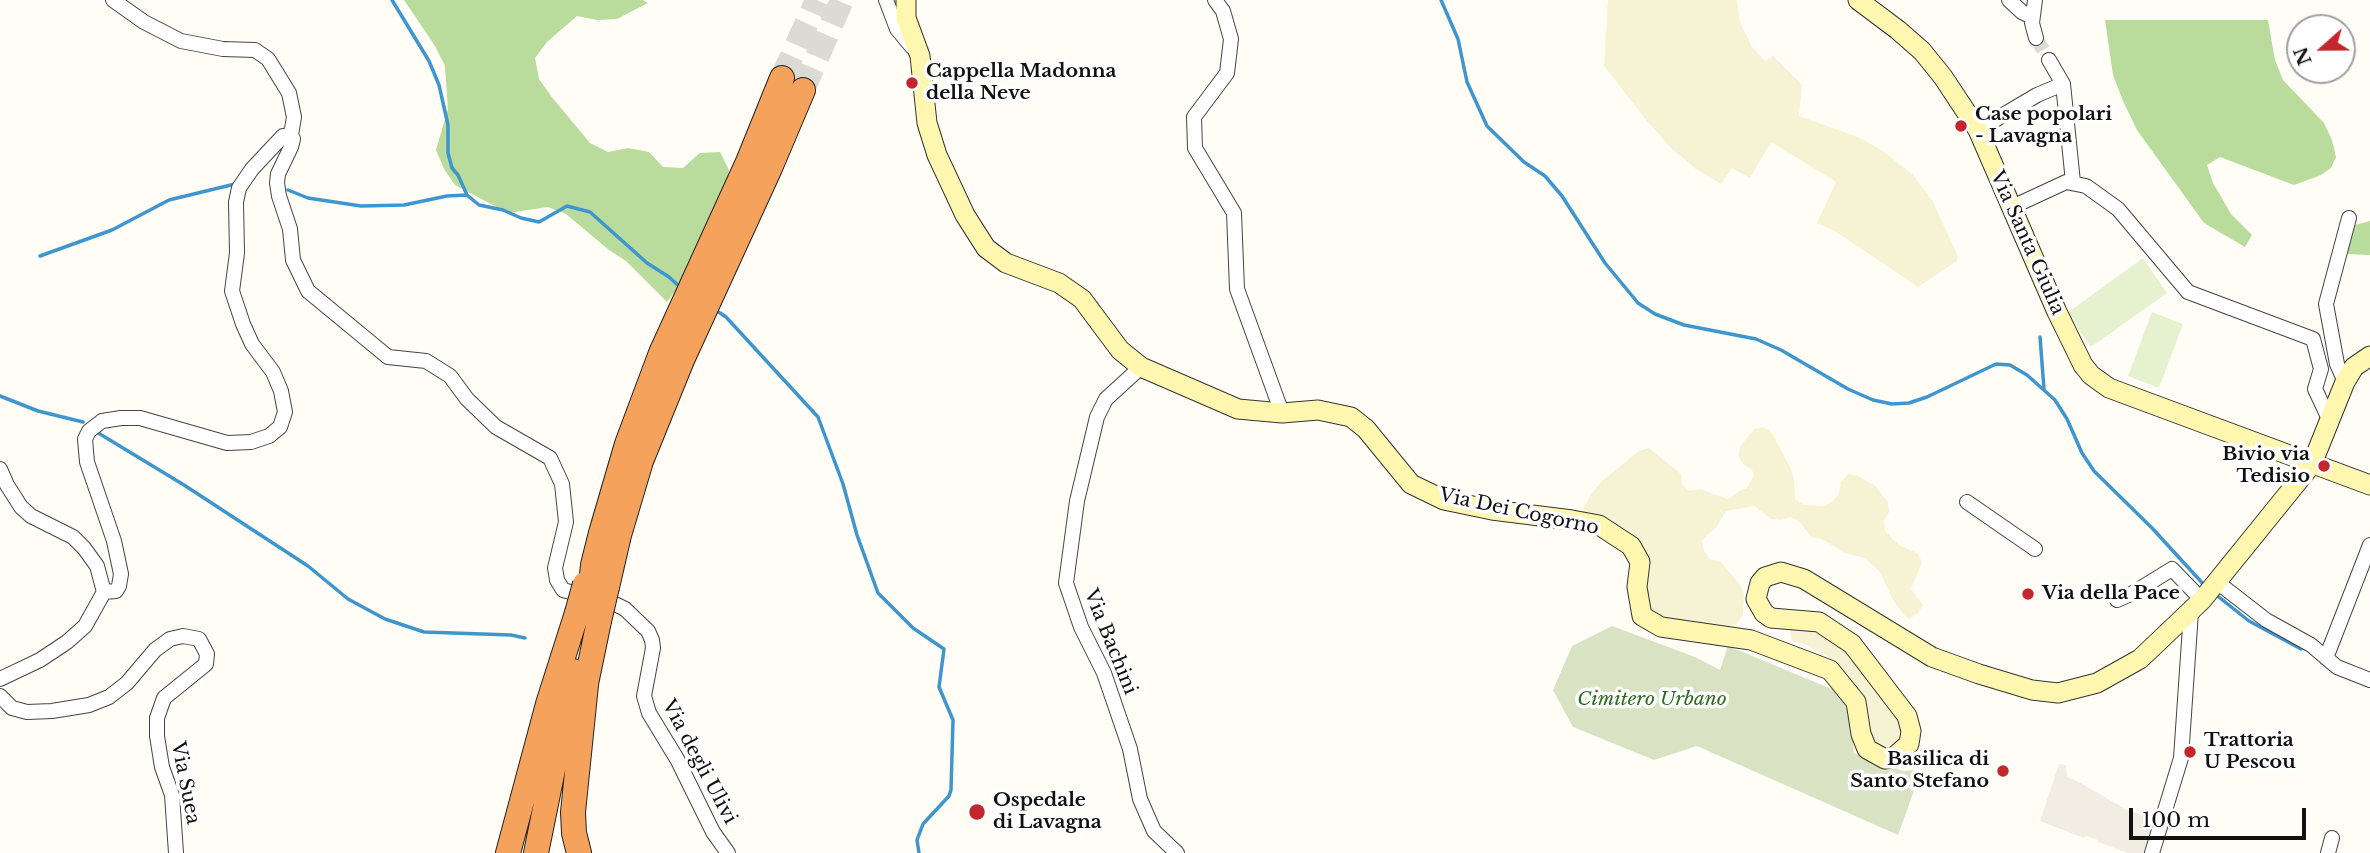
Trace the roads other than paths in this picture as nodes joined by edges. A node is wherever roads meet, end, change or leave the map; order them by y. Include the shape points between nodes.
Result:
1 (113, 0) edge
2 (886, 0) edge
3 (906, 0) edge
4 (1215, 0) edge
5 (1858, 0) edge
6 (2009, 0) edge
7 (2035, 0) edge
8 (2032, 18) junction
9 (2036, 38) tunnel mouth
10 (920, 56) junction
11 (2049, 60) tunnel mouth
12 (793, 84) tunnel mouth
13 (2063, 84) junction
14 (1978, 130) junction
15 (292, 135) junction
16 (2073, 182) junction
17 (2012, 207) junction
18 (2349, 218) dead end
19 (2370, 356) edge
20 (1141, 368) junction
21 (2345, 382) junction
22 (1282, 413) junction
23 (2330, 421) junction
24 (2312, 464) junction
25 (0, 471) edge
26 (2370, 485) edge
27 (1967, 502) dead end
28 (2370, 545) edge
29 (2035, 549) dead end
30 (104, 592) junction
31 (2205, 595) junction
32 (2117, 600) dead end
33 (587, 616) junction
34 (2326, 658) junction
35 (0, 679) edge
36 (2370, 680) edge
37 (586, 685) junction
38 (0, 696) edge
39 (20, 710) junction
40 (0, 716) edge
41 (2332, 838) dead end
42 (176, 853) edge
43 (508, 853) edge
44 (536, 853) edge
45 (552, 853) edge
46 (579, 853) edge
47 (727, 853) edge
48 (1177, 853) edge
49 (2152, 853) edge
50 (2328, 853) edge

1 - 15 street via 181,41 255,50 268,59 289,93
2 - 10 street via 897,29
3 - 10 street, Via Dei Cogorno via 905,18
4 - 22 street via 1231,39 1227,73 1194,117 1195,148 1234,213 1237,289
5 - 14 street, Via Santa Giulia via 1922,51
6 - 8 street
7 - 8 street
8 - 9 street
10 - 20 street, Via Dei Cogorno via 927,123 937,155 986,248 1006,263 1059,283 1082,299 1120,349
11 - 13 street
12 - 33 highway, bridge via 759,165 661,353 627,444 610,534
13 - 14 street
13 - 16 street
14 - 17 street, Via Santa Giulia
15 - 30 street via 284,136 239,188 232,291 252,344 281,391 285,412 280,427 251,442 227,443 140,418 102,421 89,431 87,462 121,574 120,586
15 - 47 street, Via degli Ulivi via 277,183 293,260 308,291 388,357 426,361 450,376 496,427 550,457 562,484 566,522 555,568 557,580 563,590 625,609 648,631 653,648 644,696 649,713
16 - 17 street
16 - 23 street via 2118,209 2188,292 2313,339 2321,369 2315,388
17 - 24 street, Via Santa Giulia via 2057,312 2091,375 2109,388
18 - 21 street via 2326,304 2337,364
19 - 21 street via 2354,367
20 - 22 street, Via Dei Cogorno via 1238,409
20 - 48 street, Via Bachini via 1106,400 1097,416 1077,501 1066,583 1104,673 1130,749 1140,799 1154,831
21 - 23 street
22 - 31 street, Via Dei Cogorno via 1318,410 1351,417 1411,484 1444,500 1599,526 1631,546 1640,562 1637,587 1642,616 1661,627 1751,640 1830,670 1856,702 1867,749 1885,759 1909,744 1907,716 1852,643 1819,622 1764,614 1756,599 1765,577 1781,572 1804,579 1931,657 2032,690 2058,692 2097,683 2140,659
23 - 24 street
24 - 26 street
24 - 31 street
25 - 30 street via 21,507 84,548 97,566
27 - 29 street
28 - 34 street
30 - 35 street via 85,626 67,642
31 - 32 street via 2172,569
31 - 34 street via 2266,620
31 - 49 street via 2181,758
33 - 37 highway
33 - 43 highway via 548,704
33 - 44 highway
34 - 36 street via 2336,667
37 - 45 highway
37 - 46 highway via 573,812
38 - 39 street
39 - 40 street
39 - 42 street, Via Suea via 89,705 127,683 170,639 199,639 207,654 206,664 164,698 157,718 162,767 172,795
41 - 50 street

